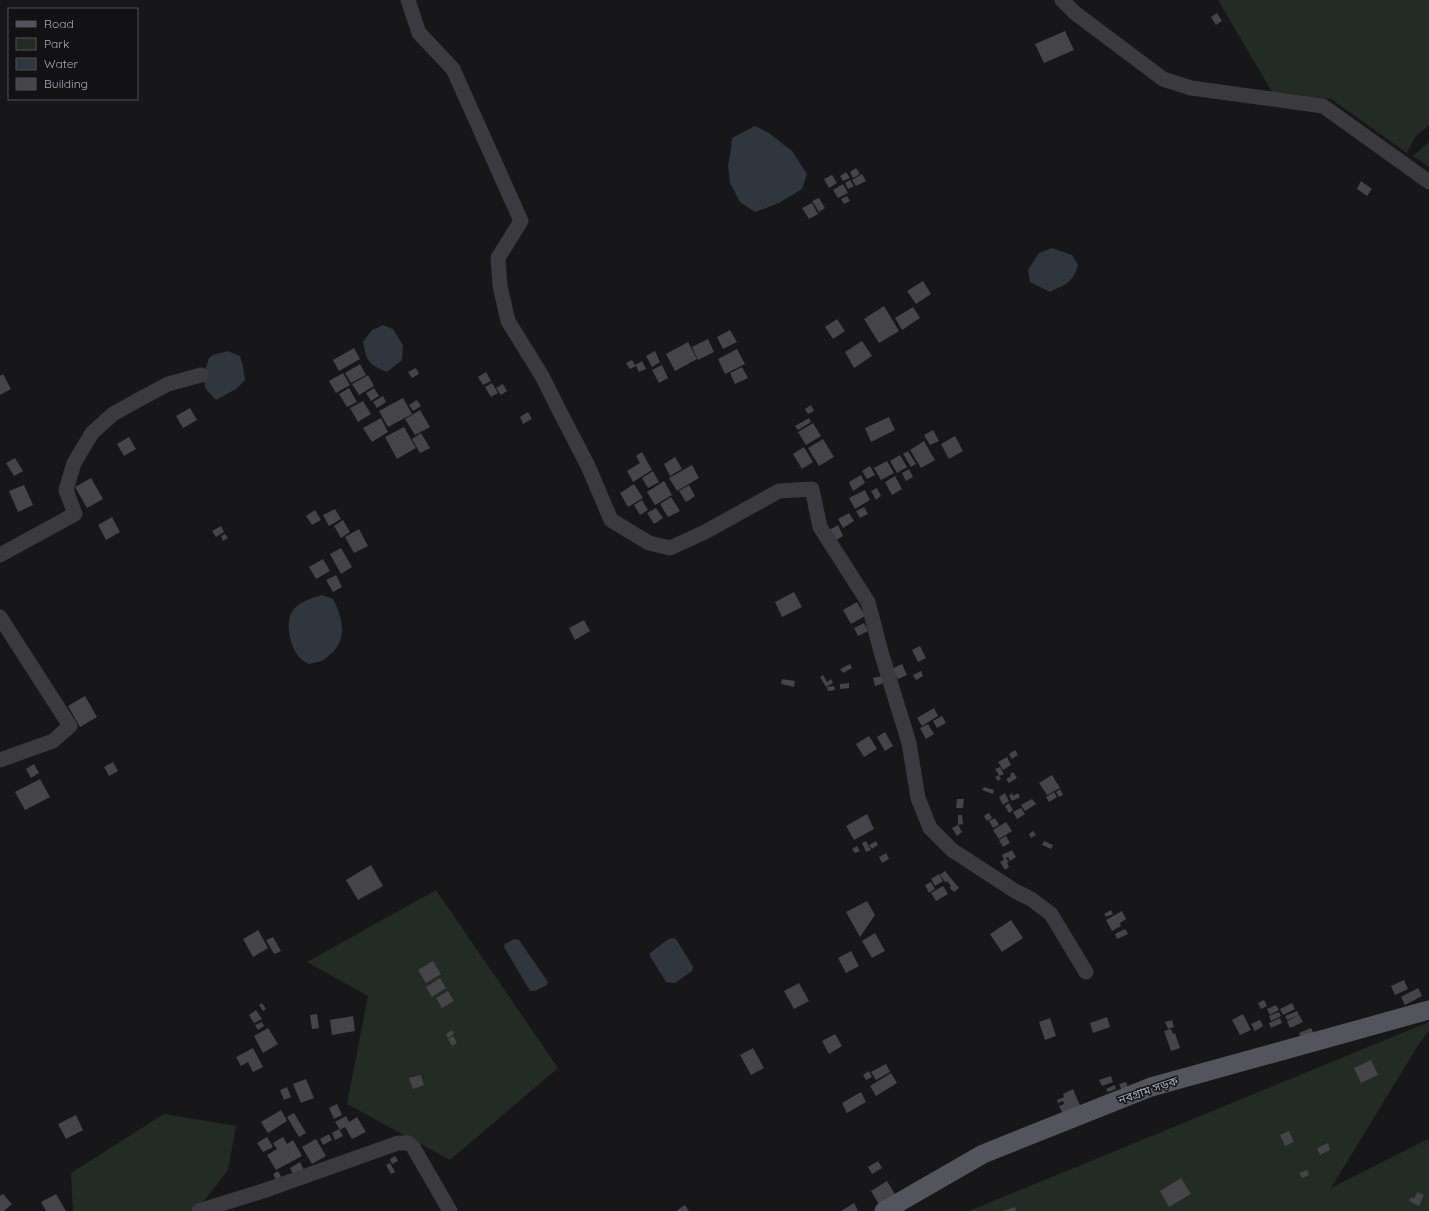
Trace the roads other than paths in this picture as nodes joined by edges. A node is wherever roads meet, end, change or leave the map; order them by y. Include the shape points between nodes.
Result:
1 (408, 0) edge
2 (1062, 0) edge
3 (1429, 182) edge
4 (201, 375) dead end
5 (0, 555) edge
6 (0, 617) edge
7 (0, 760) edge
8 (1086, 972) dead end
9 (1429, 1010) edge
10 (199, 1211) edge
11 (450, 1211) edge
12 (884, 1211) edge

1 - 8 street via 419,33 452,69 521,221 498,258 500,286 508,320 542,376 588,466 611,520 649,543 670,548 779,492 812,489 820,527 868,602 909,743 918,798 930,828 952,850 1051,914
2 - 3 street via 1075,13 1163,79 1191,88 1323,106
4 - 5 street via 168,384 113,414 92,433 74,463 66,490 75,514
6 - 7 street via 70,726 53,741
9 - 12 main road, নবগ্রাম সড়ক via 1151,1087 984,1154
10 - 11 street via 266,1190 398,1142 408,1143 413,1147

